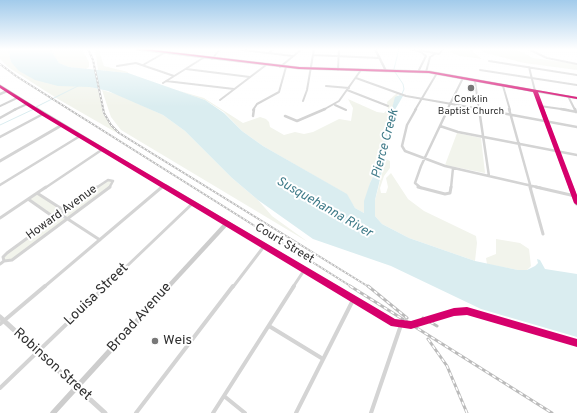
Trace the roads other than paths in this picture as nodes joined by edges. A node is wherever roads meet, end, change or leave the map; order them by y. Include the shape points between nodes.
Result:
1 (152, 68) edge
2 (262, 68) edge
3 (286, 68) edge
4 (302, 68) edge
5 (385, 68) edge
6 (420, 68) edge
7 (427, 68) edge
8 (529, 68) edge
9 (537, 68) edge
10 (186, 69) joint
11 (311, 69) junction
12 (338, 70) joint
13 (361, 70) junction
14 (480, 70) dead end
15 (386, 71) junction
16 (418, 72) junction
17 (426, 72) junction
18 (437, 73) junction
19 (577, 75) edge
20 (174, 76) junction
21 (250, 77) junction
22 (356, 78) junction
23 (463, 78) junction
24 (532, 78) junction
25 (166, 80) junction
26 (475, 81) junction
27 (163, 82) dead end
28 (577, 85) edge
29 (0, 86) edge
30 (326, 86) dead end
31 (504, 86) junction
32 (348, 89) junction
33 (234, 90) junction
34 (7, 91) junction
35 (535, 91) junction
36 (0, 94) edge
37 (568, 96) junction
38 (18, 98) junction
39 (422, 98) junction
40 (577, 98) edge
41 (220, 100) dead end
42 (303, 101) dead end
43 (27, 104) junction
44 (335, 104) junction
45 (451, 104) junction
46 (0, 106) edge
47 (388, 106) dead end
48 (540, 106) junction
49 (479, 109) junction
50 (346, 110) dead end
51 (577, 112) edge
52 (43, 114) junction
53 (512, 115) junction
54 (253, 116) dead end
55 (285, 116) dead end
56 (0, 118) edge
57 (546, 122) junction
58 (62, 125) junction
59 (440, 126) junction
60 (577, 127) edge
61 (80, 136) junction
62 (0, 137) edge
63 (483, 137) junction
64 (519, 144) junction
65 (103, 150) junction
66 (558, 152) junction
67 (577, 155) edge
68 (425, 159) junction
69 (0, 161) edge
70 (453, 168) junction
71 (489, 176) junction
72 (0, 185) edge
73 (163, 186) junction
74 (530, 186) junction
75 (37, 193) junction
76 (576, 196) edge
77 (28, 199) junction
78 (193, 203) junction
79 (577, 203) edge
80 (65, 210) junction
81 (60, 214) junction
82 (0, 218) edge
83 (55, 218) junction
84 (67, 219) junction
85 (227, 222) junction
86 (543, 234) dead end
87 (100, 240) junction
88 (265, 245) junction
89 (2, 263) edge
90 (305, 269) junction
91 (353, 300) junction
92 (1, 321) edge
93 (401, 325) junction
94 (269, 326) junction
95 (577, 343) edge
96 (38, 352) junction
97 (323, 359) junction
98 (77, 387) junction
99 (0, 388) edge
100 (224, 396) junction
101 (53, 413) edge
102 (105, 413) edge
103 (136, 413) edge
104 (213, 413) edge
105 (245, 413) edge
106 (296, 413) edge
107 (371, 413) edge

1 - 20 street
2 - 21 street
3 - 54 street via 279,92 256,104
4 - 11 main road
5 - 15 street
6 - 16 street
7 - 17 street
8 - 24 street
9 - 19 street
10 - 20 street
10 - 21 street
11 - 12 main road
11 - 42 street
12 - 13 main road
13 - 15 main road
13 - 22 street
14 - 24 street
15 - 16 main road
16 - 17 main road
17 - 18 main road
18 - 23 main road
18 - 39 street
20 - 25 street
21 - 33 street
22 - 32 street
22 - 39 street via 403,95
23 - 26 main road
23 - 45 street
24 - 28 street
24 - 35 street
25 - 27 street
25 - 33 street
26 - 31 main road
26 - 49 street
29 - 34 main road, Court Street
30 - 32 street
31 - 35 main road
31 - 53 street
32 - 44 street
32 - 47 street
33 - 41 street
34 - 36 street
34 - 38 main road, Court Street
35 - 37 main road
35 - 48 main road
37 - 40 main road
37 - 51 street
38 - 43 main road, Court Street
38 - 46 street
39 - 45 street
39 - 68 street via 405,128 402,146 403,149
43 - 52 main road, Court Street
43 - 56 street
44 - 50 street
44 - 55 street via 297,121
45 - 49 street
45 - 59 street
48 - 51 street
48 - 57 main road
49 - 53 street
49 - 63 street
52 - 58 main road, Court Street
52 - 62 street
53 - 57 street
53 - 64 street
57 - 60 street
57 - 66 main road
58 - 61 main road, Court Street
58 - 69 street
59 - 63 street
59 - 68 street
61 - 65 main road, Court Street
61 - 72 street
63 - 64 street
63 - 71 street
64 - 66 street
64 - 74 street
65 - 73 main road, Court Street
65 - 75 street
66 - 67 street
66 - 76 main road
68 - 70 street
68 - 70 street via 415,184 418,188 450,193
70 - 71 street
71 - 74 street
73 - 78 main road, Court Street
73 - 87 street
74 - 76 street
74 - 86 street
75 - 77 street
75 - 80 street
76 - 79 main road
77 - 82 street
77 - 83 street
78 - 85 main road, Court Street
78 - 96 street, Louisa Street
80 - 81 street, Howard Avenue
80 - 84 street, Howard Avenue via 104,182 113,181 110,187
81 - 83 street, Howard Avenue
81 - 84 street
83 - 89 street, Howard Avenue via 6,253
84 - 87 street
84 - 89 street, Howard Avenue via 12,260
85 - 88 main road, Court Street
85 - 98 main road, Broad Avenue
87 - 92 street
88 - 90 main road, Court Street
88 - 103 street
90 - 91 main road, Court Street
90 - 94 street
91 - 93 main road, Court Street
91 - 97 street
92 - 96 street, Robinson Street
93 - 95 main road via 417,324 454,312 467,311
93 - 107 street
94 - 97 street
94 - 100 street
96 - 98 street, Robinson Street
96 - 99 street, Louisa Street
97 - 106 street
98 - 101 main road, Broad Avenue
98 - 102 street, Robinson Street
100 - 104 street
100 - 105 street

